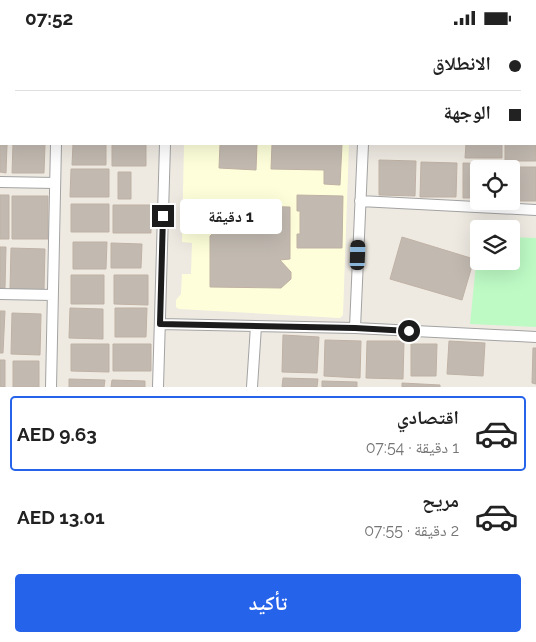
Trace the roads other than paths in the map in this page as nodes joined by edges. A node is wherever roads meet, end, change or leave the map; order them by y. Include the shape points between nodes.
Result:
1 (56, 145) edge
2 (165, 145) edge
3 (362, 145) edge
4 (0, 182) edge
5 (56, 183) junction
6 (360, 201) junction
7 (536, 210) edge
8 (0, 294) edge
9 (53, 295) junction
10 (160, 324) junction
11 (256, 327) junction
12 (355, 328) junction
13 (536, 337) edge
14 (51, 387) edge
15 (158, 387) edge
16 (252, 387) edge

1 - 5 lane
2 - 10 lane
3 - 6 lane
4 - 5 lane
5 - 9 lane
6 - 7 lane
6 - 12 lane
8 - 9 lane
9 - 14 lane
10 - 11 lane
10 - 15 lane
11 - 12 lane
11 - 16 lane
12 - 13 lane

